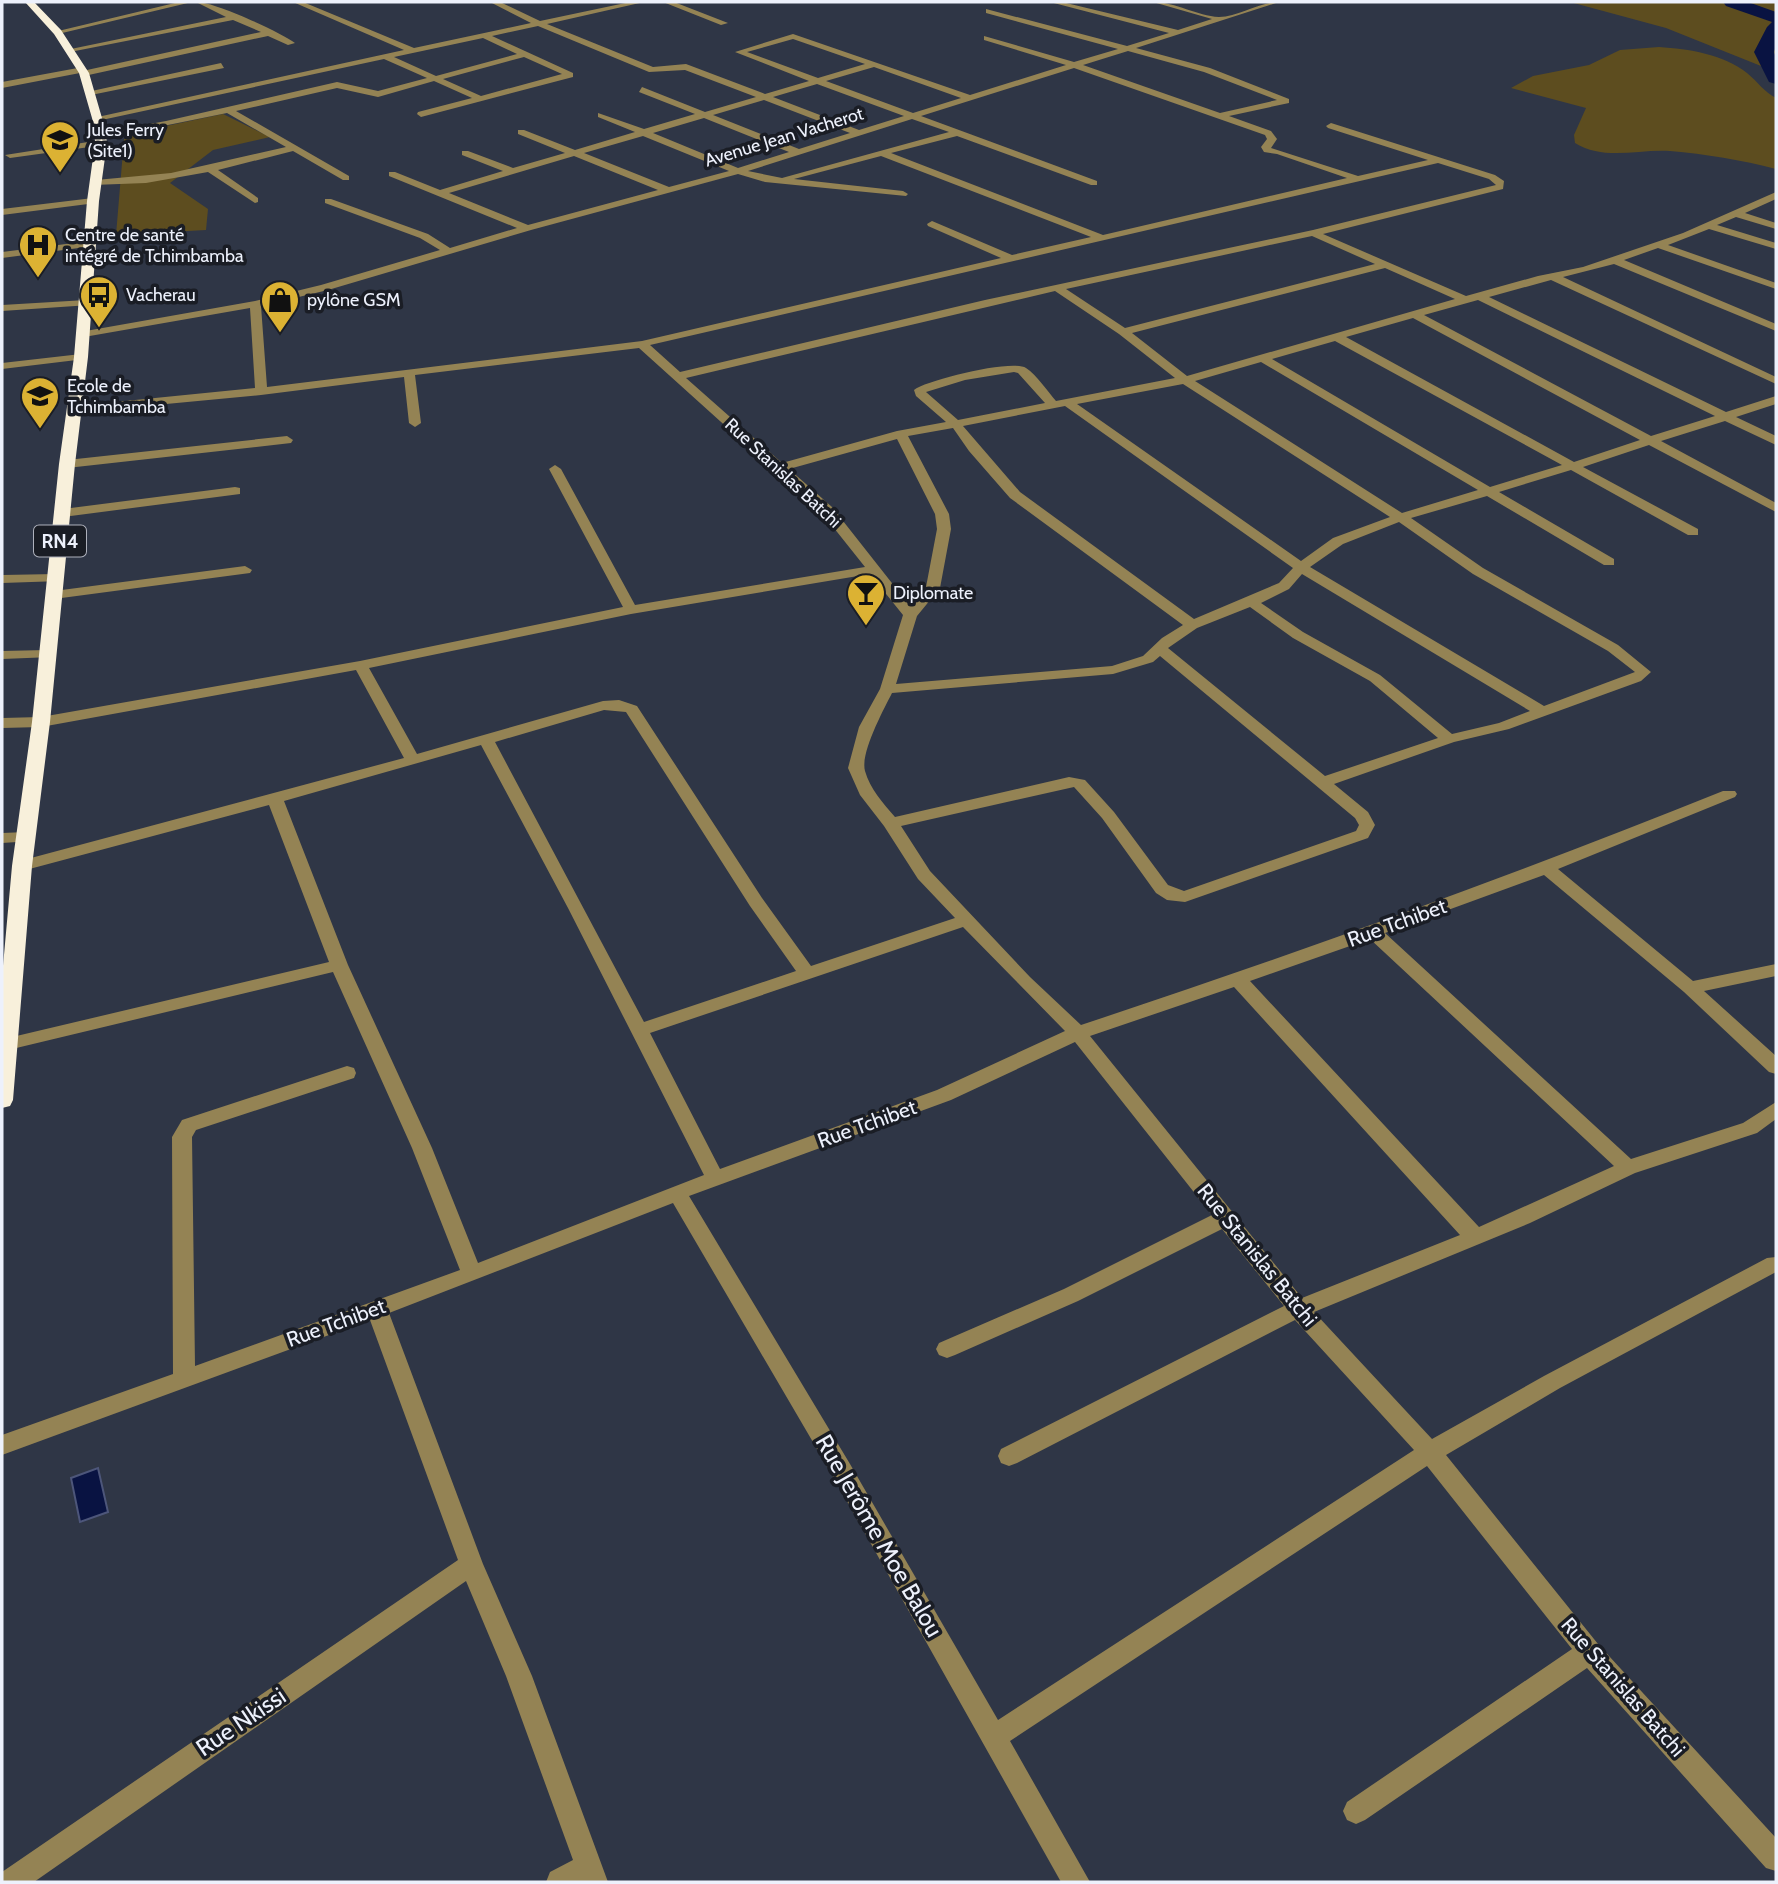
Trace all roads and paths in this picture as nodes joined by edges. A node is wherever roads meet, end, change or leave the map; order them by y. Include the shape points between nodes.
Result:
1 (29, 2) edge
2 (188, 2) edge
3 (200, 2) edge
4 (297, 2) edge
5 (328, 2) edge
6 (494, 2) edge
7 (591, 2) edge
8 (640, 2) edge
9 (667, 2) edge
10 (1054, 2) edge
11 (1157, 2) edge
12 (1275, 2) edge
13 (308, 6) junction
14 (609, 8) junction
15 (989, 11) dead end
16 (236, 17) junction
17 (1219, 19) junction
18 (724, 23) dead end
19 (540, 24) junction
20 (58, 32) junction
21 (1176, 32) junction
22 (270, 33) junction
23 (483, 35) junction
24 (987, 38) dead end
25 (291, 43) dead end
26 (1128, 48) junction
27 (70, 50) junction
28 (412, 50) junction
29 (526, 54) junction
30 (384, 56) junction
31 (875, 64) junction
32 (221, 66) dead end
33 (1074, 66) junction
34 (84, 72) junction
35 (435, 77) junction
36 (816, 81) junction
37 (2, 85) edge
38 (642, 90) dead end
39 (91, 92) junction
40 (764, 96) junction
41 (971, 98) junction
42 (482, 99) junction
43 (229, 110) junction
44 (421, 114) dead end
45 (704, 114) junction
46 (914, 115) junction
47 (601, 116) dead end
48 (1221, 116) junction
49 (97, 118) junction
50 (1331, 126) dead end
51 (521, 132) dead end
52 (645, 132) junction
53 (961, 132) junction
54 (859, 133) junction
55 (100, 139) junction
56 (294, 148) junction
57 (576, 152) junction
58 (798, 152) junction
59 (465, 153) dead end
60 (881, 153) junction
61 (10, 155) dead end
62 (1435, 160) junction
63 (209, 168) junction
64 (511, 171) junction
65 (738, 171) junction
66 (392, 174) dead end
67 (346, 178) dead end
68 (1358, 179) junction
69 (773, 181) junction
70 (96, 183) junction
71 (1094, 183) dead end
72 (668, 190) junction
73 (440, 193) junction
74 (903, 194) dead end
75 (1776, 195) edge
76 (255, 200) dead end
77 (93, 201) junction
78 (328, 201) dead end
79 (2, 212) edge
80 (1735, 214) junction
81 (932, 224) dead end
82 (1709, 226) junction
83 (1776, 226) edge
84 (527, 228) junction
85 (1313, 233) junction
86 (1100, 237) junction
87 (90, 244) junction
88 (1658, 244) junction
89 (1776, 246) edge
90 (448, 251) junction
91 (2, 255) edge
92 (1009, 258) junction
93 (1612, 259) junction
94 (1385, 265) junction
95 (1552, 276) junction
96 (1776, 286) edge
97 (1057, 288) junction
98 (1481, 297) junction
99 (1468, 301) junction
100 (86, 303) junction
101 (255, 304) junction
102 (2, 308) edge
103 (1415, 315) junction
104 (1776, 328) edge
105 (1123, 332) junction
106 (84, 334) junction
107 (1336, 337) junction
108 (642, 344) junction
109 (81, 357) junction
110 (1262, 358) junction
111 (2, 366) edge
112 (409, 371) junction
113 (678, 376) junction
114 (1185, 380) junction
115 (1776, 381) edge
116 (261, 391) junction
117 (1776, 400) edge
118 (1066, 402) junction
119 (1052, 404) junction
120 (75, 410) junction
121 (1727, 415) junction
122 (415, 423) dead end
123 (956, 424) junction
124 (901, 435) junction
125 (287, 440) dead end
126 (1649, 441) junction
127 (1776, 441) edge
128 (67, 464) junction
129 (1573, 466) junction
130 (781, 467) junction
131 (555, 469) dead end
132 (235, 492) dead end
133 (1489, 492) junction
134 (1776, 508) edge
135 (63, 513) junction
136 (1398, 518) junction
137 (1693, 532) dead end
138 (1609, 562) dead end
139 (1301, 567) junction
140 (876, 569) junction
141 (244, 570) dead end
142 (2, 579) edge
143 (55, 587) junction
144 (1251, 602) junction
145 (631, 610) junction
146 (910, 615) junction
147 (1192, 625) junction
148 (1160, 649) junction
149 (47, 654) junction
150 (2, 655) edge
151 (360, 665) junction
152 (887, 689) junction
153 (1543, 712) junction
154 (41, 722) junction
155 (2, 723) edge
156 (485, 738) junction
157 (1449, 739) junction
158 (413, 760) junction
159 (1321, 783) junction
160 (1729, 794) dead end
161 (275, 799) junction
162 (891, 823) junction
163 (26, 837) junction
164 (2, 838) edge
165 (22, 866) junction
166 (1546, 869) junction
167 (966, 920) junction
168 (1373, 932) junction
169 (339, 965) junction
170 (1776, 970) edge
171 (808, 974) junction
172 (1238, 980) junction
173 (1690, 988) junction
174 (640, 1030) junction
175 (1078, 1033) junction
176 (8, 1044) junction
177 (1776, 1067) edge
178 (347, 1073) dead end
179 (2, 1100) edge
180 (1776, 1110) edge
181 (1628, 1168) junction
182 (716, 1180) junction
183 (677, 1192) junction
184 (1225, 1217) junction
185 (1474, 1236) junction
186 (1774, 1265) dead end
187 (472, 1274) junction
188 (376, 1308) junction
189 (1298, 1309) junction
190 (947, 1349) dead end
191 (184, 1379) junction
192 (2, 1445) edge
193 (1430, 1452) junction
194 (1009, 1455) dead end
195 (471, 1564) junction
196 (1589, 1652) junction
197 (995, 1737) junction
198 (1356, 1811) dead end
199 (1776, 1858) edge
200 (590, 1875) edge
201 (11, 1882) edge
202 (560, 1882) edge
203 (1076, 1882) edge

1 - 20 highway, RN4
2 - 20 street
3 - 16 street
4 - 13 street
5 - 13 street
6 - 19 street
7 - 14 street
8 - 14 street
9 - 18 street
10 - 21 street
11 - 17 street
12 - 17 street
13 - 28 street
14 - 19 street
15 - 26 street
16 - 22 street
16 - 27 street
17 - 21 street
19 - 23 street
19 - 40 street via 652,70 686,67
20 - 27 highway, RN4
21 - 26 street, Avenue Jean Vacherot
22 - 25 street
22 - 34 street
23 - 28 street
23 - 29 street
24 - 33 street
26 - 33 street, Avenue Jean Vacherot
26 - 48 street via 1212,71 1286,101
27 - 34 highway, RN4
28 - 30 street
29 - 35 street
29 - 42 street via 570,75
30 - 35 street
30 - 49 street
31 - 36 street
31 - 36 street via 793,36 739,52
31 - 41 street
32 - 39 street
33 - 41 street, Avenue Jean Vacherot
33 - 48 street
34 - 37 street
34 - 39 highway, RN4
35 - 42 street
35 - 43 street via 369,94 337,85
36 - 40 street
36 - 46 street
38 - 45 street
39 - 49 highway, RN4
40 - 45 street
40 - 54 street
41 - 46 street, Avenue Jean Vacherot
42 - 44 street
43 - 55 street
43 - 56 street
45 - 52 street
45 - 58 street
46 - 53 street
46 - 54 street, Avenue Jean Vacherot
47 - 52 street
48 - 68 street via 1268,133 1272,139 1267,150
49 - 55 highway, RN4
50 - 62 street
51 - 57 street
52 - 57 street
52 - 65 street
53 - 60 street
53 - 71 street
54 - 58 street, Avenue Jean Vacherot
55 - 61 street
55 - 70 highway, RN4
56 - 63 street
56 - 67 street
57 - 64 street
57 - 72 street
58 - 65 street, Avenue Jean Vacherot
59 - 64 street
60 - 69 street
60 - 86 street
62 - 68 street
62 - 85 street via 1492,177 1500,187
63 - 70 street via 139,183
63 - 76 street
64 - 73 street
65 - 69 street
65 - 72 street, Avenue Jean Vacherot
66 - 73 street
68 - 86 street
69 - 74 street
70 - 77 highway, RN4
72 - 84 street, Avenue Jean Vacherot
73 - 84 street
75 - 80 street
77 - 79 street
77 - 87 highway, RN4
78 - 90 street via 424,236
80 - 82 street
80 - 83 street
81 - 92 street
82 - 88 street
82 - 89 street
84 - 90 street, Avenue Jean Vacherot
85 - 94 street
85 - 97 street
86 - 92 street
87 - 91 street
87 - 100 highway, RN4
88 - 93 street
88 - 96 street
90 - 101 street, Avenue Jean Vacherot
92 - 108 street
93 - 95 street
93 - 104 street
94 - 99 street
94 - 105 street
95 - 98 street
95 - 115 street
97 - 105 street
97 - 113 street
98 - 99 street
98 - 121 street
99 - 103 street
100 - 102 street
100 - 106 highway, RN4
101 - 106 street
101 - 116 street
103 - 107 street
103 - 126 street
105 - 114 street
106 - 109 highway, RN4
107 - 110 street
107 - 129 street
108 - 112 street
108 - 113 street, Rue Stanislas Batchi
109 - 111 street
109 - 120 highway, RN4
110 - 114 street
110 - 133 street
112 - 116 street
112 - 122 street
113 - 130 street, Rue Stanislas Batchi
114 - 118 street
114 - 136 street
116 - 120 street
117 - 121 street
118 - 119 street
118 - 139 street
119 - 123 street
119 - 123 street via 1022,370 1014,369 920,390
120 - 128 highway, RN4
121 - 126 street
121 - 127 street
123 - 124 street
123 - 147 street via 1015,495
124 - 130 street
124 - 146 street, Rue Stanislas Batchi via 944,523 933,587
125 - 128 street
126 - 129 street
126 - 134 street
128 - 135 highway, RN4
129 - 133 street
129 - 137 street
130 - 140 street, Rue Stanislas Batchi via 834,517
131 - 145 street
132 - 135 street
133 - 136 street
133 - 138 street
135 - 143 highway, RN4
136 - 139 street via 1338,541
136 - 153 street via 1478,571 1613,648 1644,672
139 - 144 street via 1284,586
139 - 153 street
140 - 145 street
140 - 146 street, Rue Stanislas Batchi
141 - 143 street
142 - 143 street
143 - 149 highway, RN4
144 - 147 street
144 - 157 street via 1374,678
145 - 151 street
146 - 152 street, Rue Stanislas Batchi
147 - 148 street
148 - 152 street via 1149,659 1113,670
148 - 159 street
149 - 150 street
149 - 154 highway, RN4
151 - 154 street
151 - 158 street
152 - 162 street, Rue Stanislas Batchi via 867,727 856,768 869,795
153 - 157 street
154 - 155 street
154 - 163 highway, RN4
156 - 158 street
156 - 171 street via 603,706 632,709
156 - 174 street
157 - 159 street
158 - 161 street
159 - 162 street via 1362,815 1367,825 1362,834 1185,897 1162,889 1079,783
160 - 166 street, Rue Tchibet
161 - 165 street
161 - 169 street
162 - 167 street, Rue Stanislas Batchi via 924,875
163 - 164 street
163 - 165 highway, RN4
165 - 176 highway, RN4
166 - 168 street, Rue Tchibet
166 - 173 street
167 - 171 street
167 - 175 street, Rue Stanislas Batchi
168 - 172 street, Rue Tchibet
168 - 181 street
169 - 176 street
169 - 187 street via 422,1148
170 - 173 street
171 - 174 street
172 - 175 street, Rue Tchibet
172 - 185 street
173 - 177 street
174 - 182 street
175 - 182 street, Rue Tchibet via 944,1095
175 - 184 street, Rue Stanislas Batchi
176 - 179 highway, RN4
178 - 191 street via 190,1125 184,1132
180 - 181 street via 1750,1128
181 - 185 street
182 - 183 street, Rue Tchibet
183 - 187 street, Rue Tchibet
183 - 197 street, Rue Jerôme Moe Balou
184 - 189 street, Rue Stanislas Batchi
184 - 190 street via 1071,1295
185 - 189 street
186 - 193 street
187 - 188 street, Rue Tchibet
188 - 191 street, Rue Tchibet
188 - 195 street
189 - 193 street, Rue Stanislas Batchi
189 - 194 street
191 - 192 street, Rue Tchibet
193 - 196 street, Rue Stanislas Batchi
193 - 197 street
195 - 200 street via 519,1676
195 - 201 street, Rue Nkissi
196 - 198 street
196 - 199 street, Rue Stanislas Batchi
197 - 203 street, Rue Jerôme Moe Balou
200 - 202 street

